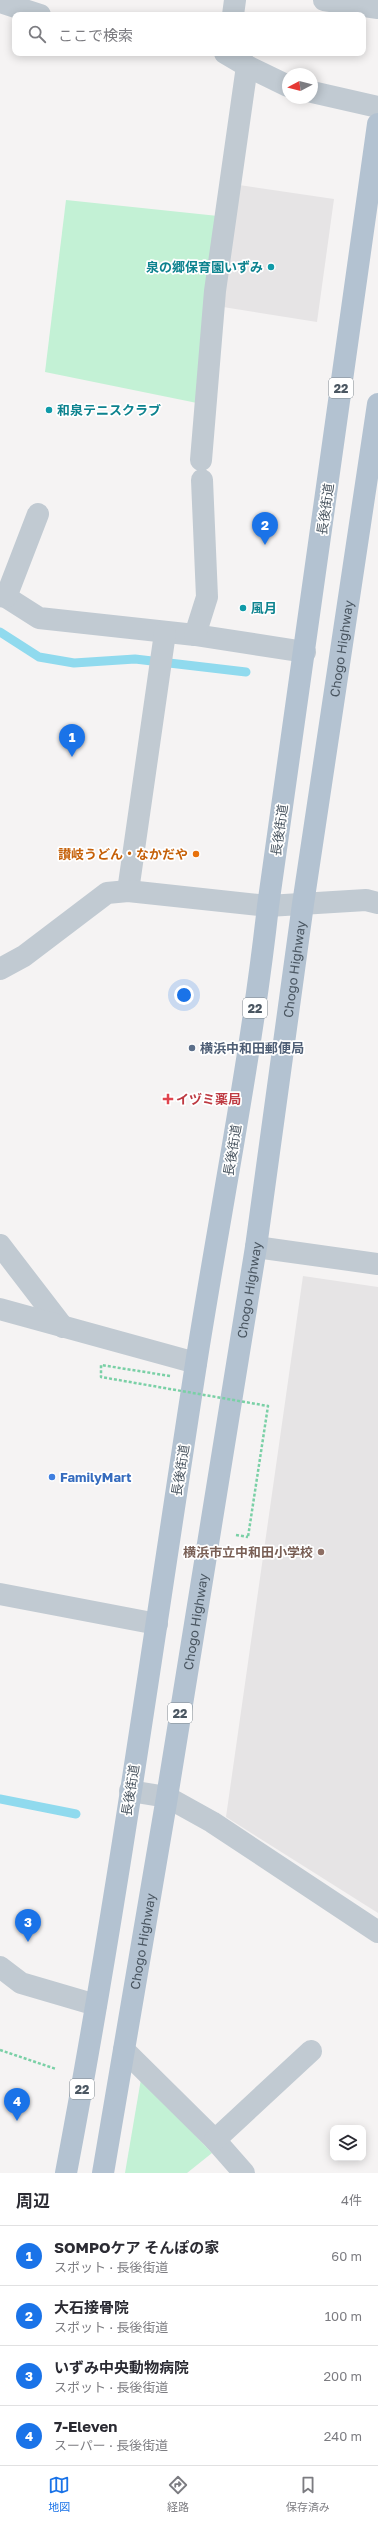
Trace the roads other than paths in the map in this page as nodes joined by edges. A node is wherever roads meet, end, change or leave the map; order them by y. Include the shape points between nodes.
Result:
1 (235, 0) edge
2 (324, 0) edge
3 (0, 2) edge
4 (378, 8) edge
5 (31, 12) edge
6 (233, 12) edge
7 (231, 56) edge
8 (246, 66) junction
9 (282, 83) edge
10 (318, 93) edge
11 (378, 107) edge
12 (378, 124) edge
13 (378, 404) edge
14 (38, 514) dead end
15 (3, 596) edge
16 (195, 635) junction
17 (165, 638) junction
18 (305, 652) junction
19 (128, 891) junction
20 (378, 903) edge
21 (303, 904) junction
22 (268, 906) junction
23 (0, 969) edge
24 (0, 1245) edge
25 (256, 1247) junction
26 (378, 1264) edge
27 (0, 1309) edge
28 (63, 1327) junction
29 (196, 1363) junction
30 (0, 1594) edge
31 (157, 1624) junction
32 (130, 1791) junction
33 (167, 1797) junction
34 (378, 1932) edge
35 (0, 1967) edge
36 (96, 2005) junction
37 (124, 2050) junction
38 (311, 2051) dead end
39 (215, 2140) junction
40 (66, 2173) edge
41 (103, 2173) edge
42 (244, 2173) edge

1 - 6 street
2 - 4 street
3 - 5 street
7 - 8 street
8 - 9 street
8 - 16 street via 215,291 202,470 207,597
10 - 11 street
12 - 18 main road, 長後街道 / 22
13 - 21 main road, Chogo Highway / 22
14 - 15 street
15 - 17 street via 39,618
16 - 17 street
16 - 18 street
17 - 19 street
18 - 22 main road, 長後街道 / 22
19 - 22 street
19 - 23 street via 107,893 24,956
20 - 21 street via 366,900
21 - 22 street
21 - 25 main road, Chogo Highway / 22
22 - 29 main road, 長後街道 / 22 via 260,982
24 - 28 street
25 - 26 street
25 - 33 main road, Chogo Highway / 22
27 - 28 street
28 - 29 street
29 - 31 main road, 長後街道 / 22
30 - 31 street
31 - 32 main road, 長後街道 / 22
32 - 33 street
32 - 36 main road, 長後街道 / 22
33 - 34 street via 212,1822
33 - 37 main road, Chogo Highway / 22
35 - 36 street via 21,1983
36 - 40 main road, 長後街道 / 22
37 - 39 street
37 - 41 main road, Chogo Highway / 22
38 - 39 street
39 - 42 street

